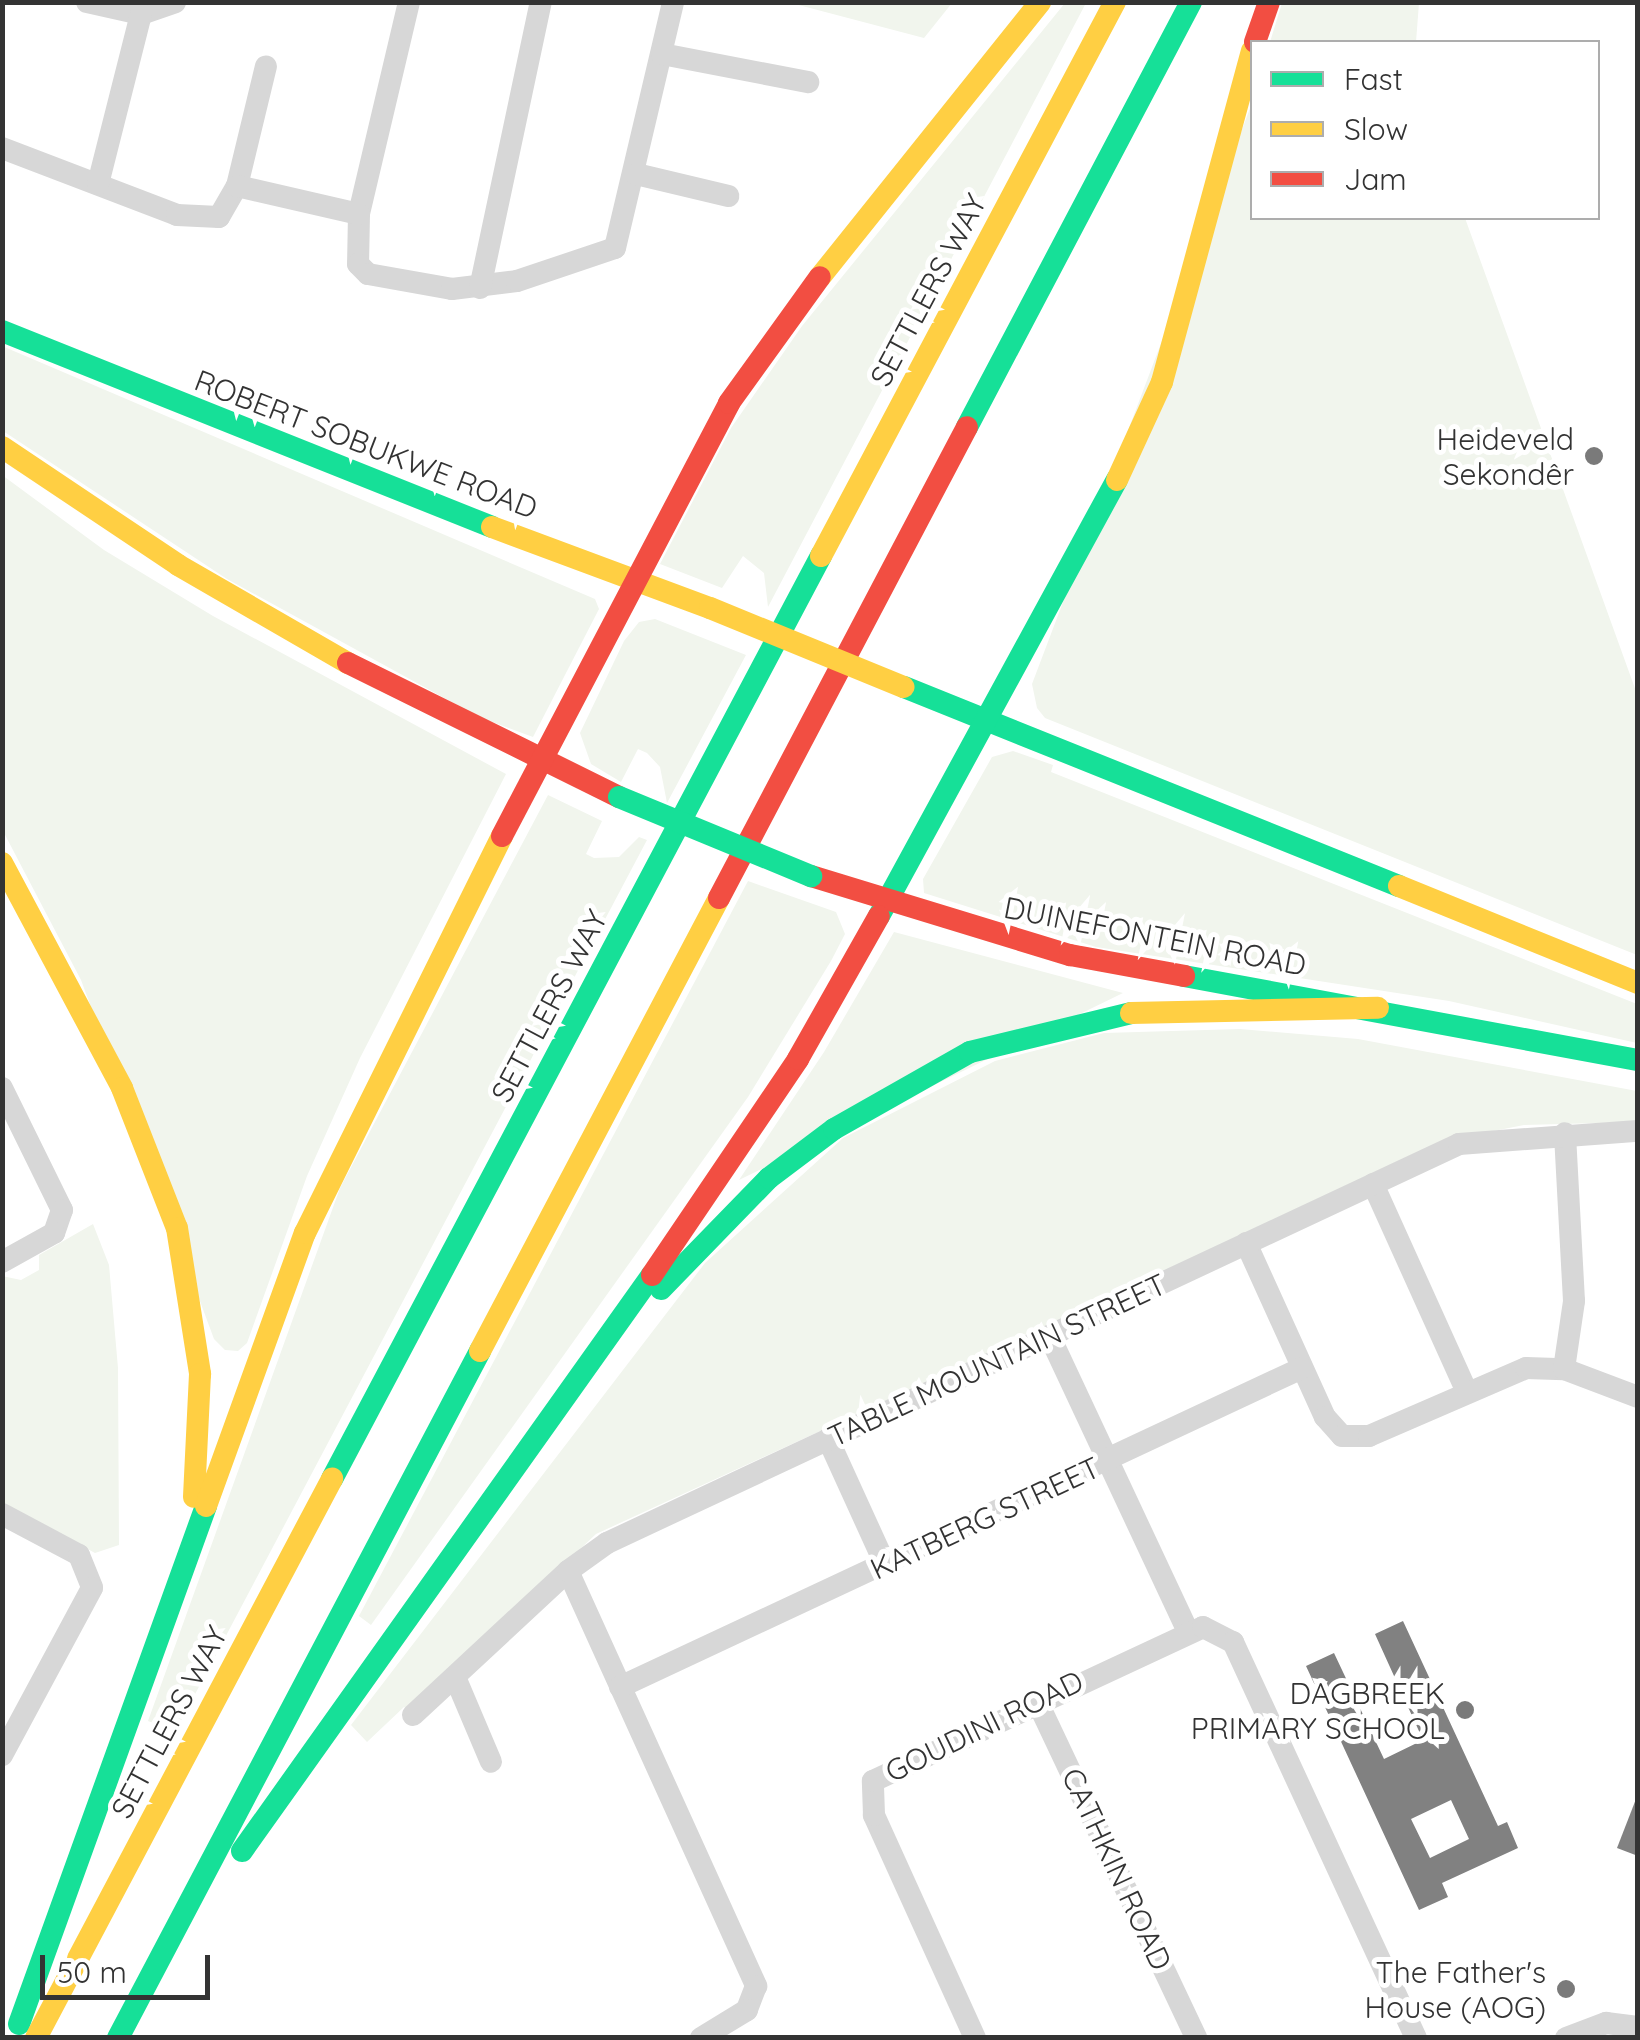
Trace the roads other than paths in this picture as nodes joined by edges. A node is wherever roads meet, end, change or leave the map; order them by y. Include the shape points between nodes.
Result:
1 (87, 2) edge
2 (175, 2) edge
3 (408, 2) edge
4 (541, 2) edge
5 (673, 2) edge
6 (1040, 2) edge
7 (1115, 2) edge
8 (1190, 2) edge
9 (1269, 2) edge
10 (141, 14) junction
11 (1256, 40) edge
12 (662, 54) junction
13 (1250, 58) edge
14 (266, 66) dead end
15 (808, 82) dead end
16 (2, 148) edge
17 (636, 174) junction
18 (98, 184) junction
19 (237, 186) junction
20 (728, 196) dead end
21 (359, 214) junction
22 (480, 288) junction
23 (2, 331) edge
24 (2, 447) edge
25 (636, 581) junction
26 (988, 722) junction
27 (541, 762) junction
28 (2, 863) edge
29 (886, 903) junction
30 (1638, 983) edge
31 (1378, 1008) junction
32 (1638, 1060) edge
33 (5, 1100) edge
34 (1638, 1131) edge
35 (1565, 1133) junction
36 (1373, 1184) junction
37 (1246, 1244) junction
38 (2, 1262) edge
39 (1050, 1336) junction
40 (603, 1348) junction
41 (1302, 1368) junction
42 (1564, 1369) junction
43 (1467, 1392) junction
44 (1638, 1396) edge
45 (828, 1439) junction
46 (1107, 1456) junction
47 (2, 1514) edge
48 (885, 1564) junction
49 (568, 1571) junction
50 (178, 1590) junction
51 (1187, 1630) junction
52 (454, 1677) junction
53 (620, 1686) junction
54 (1037, 1701) junction
55 (413, 1715) dead end
56 (2, 1756) edge
57 (492, 1762) dead end
58 (1638, 2027) edge
59 (120, 2034) edge
60 (14, 2038) edge
61 (36, 2038) edge
62 (701, 2038) edge
63 (976, 2038) edge
64 (1196, 2038) edge
65 (1416, 2038) edge
66 (1566, 2038) edge

1 - 10 street
2 - 10 street
3 - 21 street
4 - 22 street
5 - 12 street
6 - 25 main road via 767,347 699,455
7 - 61 main road, SETTLERS WAY
8 - 59 main road
9 - 11 main road
10 - 18 street
12 - 15 street
12 - 17 street
13 - 26 main road via 1162,382 1078,559
14 - 19 street
16 - 18 street
17 - 20 street
17 - 22 street via 615,248
18 - 19 street via 208,219 230,206
19 - 21 street
21 - 22 street via 358,264 368,274
23 - 25 main road, ROBERT SOBUKWE ROAD via 345,472
24 - 27 main road via 258,613
25 - 26 main road, ROBERT SOBUKWE ROAD, bridge
25 - 27 main road
26 - 29 main road
26 - 30 main road
27 - 29 main road, DUINEFONTEIN ROAD, bridge
27 - 50 main road via 391,1049 305,1233
28 - 50 main road via 122,1088 177,1228 200,1374 196,1482
29 - 31 main road, DUINEFONTEIN ROAD via 1119,966
29 - 40 main road via 798,1059
31 - 32 main road, DUINEFONTEIN ROAD
31 - 40 main road via 1142,1011 1039,1030 970,1052 834,1129 770,1178
33 - 38 street via 62,1210 54,1233
34 - 35 street, TABLE MOUNTAIN STREET
35 - 36 street, TABLE MOUNTAIN STREET via 1459,1144
35 - 42 street via 1574,1301
36 - 37 street, TABLE MOUNTAIN STREET
36 - 43 street
37 - 39 street, TABLE MOUNTAIN STREET
37 - 41 street
39 - 45 street, TABLE MOUNTAIN STREET
39 - 46 street
40 - 59 main road via 316,1741
41 - 43 street via 1329,1424 1350,1438 1369,1436
41 - 46 street
42 - 43 street via 1526,1368
42 - 44 street
45 - 48 street
45 - 49 street, TABLE MOUNTAIN STREET via 607,1544
46 - 48 street, KATBERG STREET
46 - 51 street, KATBERG STREET
47 - 56 street via 79,1555 92,1588
48 - 53 street, KATBERG STREET
49 - 52 street, TABLE MOUNTAIN STREET
49 - 53 street
50 - 60 main road
51 - 54 street, GOUDINI ROAD
51 - 65 street via 1212,1627 1234,1642
52 - 55 street, TABLE MOUNTAIN STREET
52 - 57 street
53 - 62 street via 756,1986 746,2010
54 - 63 street, GOUDINI ROAD via 888,1770 870,1789 874,1815
54 - 64 street, CATHKIN ROAD
58 - 66 street via 1606,2023

